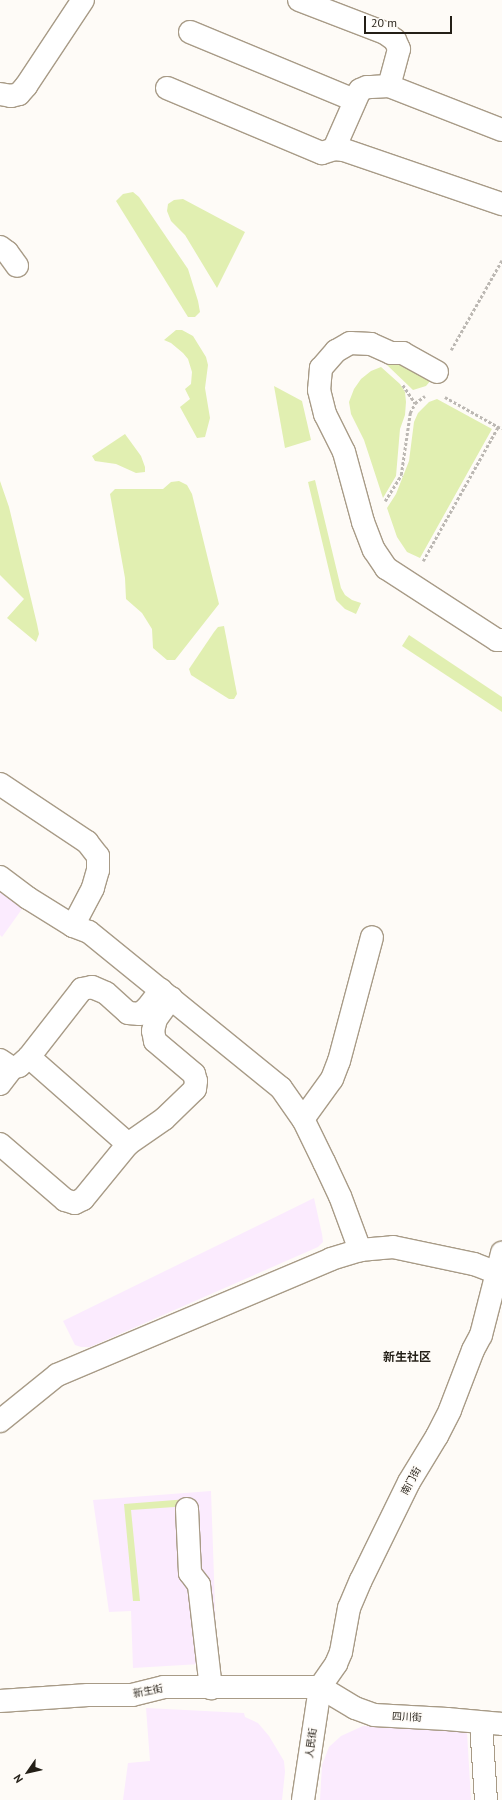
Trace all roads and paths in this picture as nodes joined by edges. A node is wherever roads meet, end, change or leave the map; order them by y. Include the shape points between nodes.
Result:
1 (83, 0) edge
2 (299, 0) edge
3 (190, 32) dead end
4 (389, 86) junction
5 (168, 88) dead end
6 (0, 94) edge
7 (354, 100) junction
8 (502, 130) edge
9 (334, 149) junction
10 (502, 204) edge
11 (0, 247) edge
12 (17, 266) dead end
13 (437, 372) dead end
14 (439, 394) dead end
15 (498, 427) junction
16 (502, 429) edge
17 (407, 580) junction
18 (502, 640) edge
19 (0, 784) edge
20 (0, 877) edge
21 (73, 926) junction
22 (372, 937) dead end
23 (166, 994) junction
24 (10, 1067) edge
25 (303, 1119) junction
26 (0, 1144) edge
27 (128, 1144) junction
28 (360, 1250) junction
29 (500, 1267) edge
30 (0, 1420) edge
31 (187, 1509) dead end
32 (320, 1687) junction
33 (211, 1688) junction
34 (0, 1701) edge
35 (492, 1724) edge
36 (303, 1800) edge
37 (486, 1800) edge

1 - 6 street via 19,94
2 - 4 street via 385,33 395,40 399,49
3 - 7 street
4 - 7 street via 367,87 360,90
4 - 8 street
5 - 9 street via 322,153
7 - 9 street
9 - 10 street via 344,150
11 - 12 street
13 - 17 street via 403,353 391,353 371,344 350,343 336,351 321,368 319,390 325,414 344,452 363,522 374,550 386,568
14 - 15 path
15 - 16 path
15 - 17 path via 423,560
17 - 18 street via 497,640
19 - 21 street via 87,842 98,856 98,870 93,888
20 - 21 street
21 - 23 street via 89,932
22 - 25 street via 340,1061 332,1079
23 - 24 street via 140,1014 128,1013 106,993 92,987 82,989
23 - 25 street via 281,1088
23 - 27 street via 153,1031 155,1041 194,1074 195,1088 164,1119
24 - 27 street
25 - 28 street via 340,1196
26 - 27 street via 65,1200 74,1203 83,1199
28 - 29 street via 393,1248
28 - 30 street via 330,1260 57,1375
29 - 32 street, 南门街 via 482,1335 473,1350 450,1410 409,1482 361,1580 349,1608 341,1652
31 - 33 street via 190,1573 199,1585
32 - 33 street, 新生街
32 - 35 street, 四川街 via 355,1708 374,1715 447,1718
32 - 36 street, 人民街
33 - 34 street, 新生街 via 164,1687 132,1695
35 - 37 street

